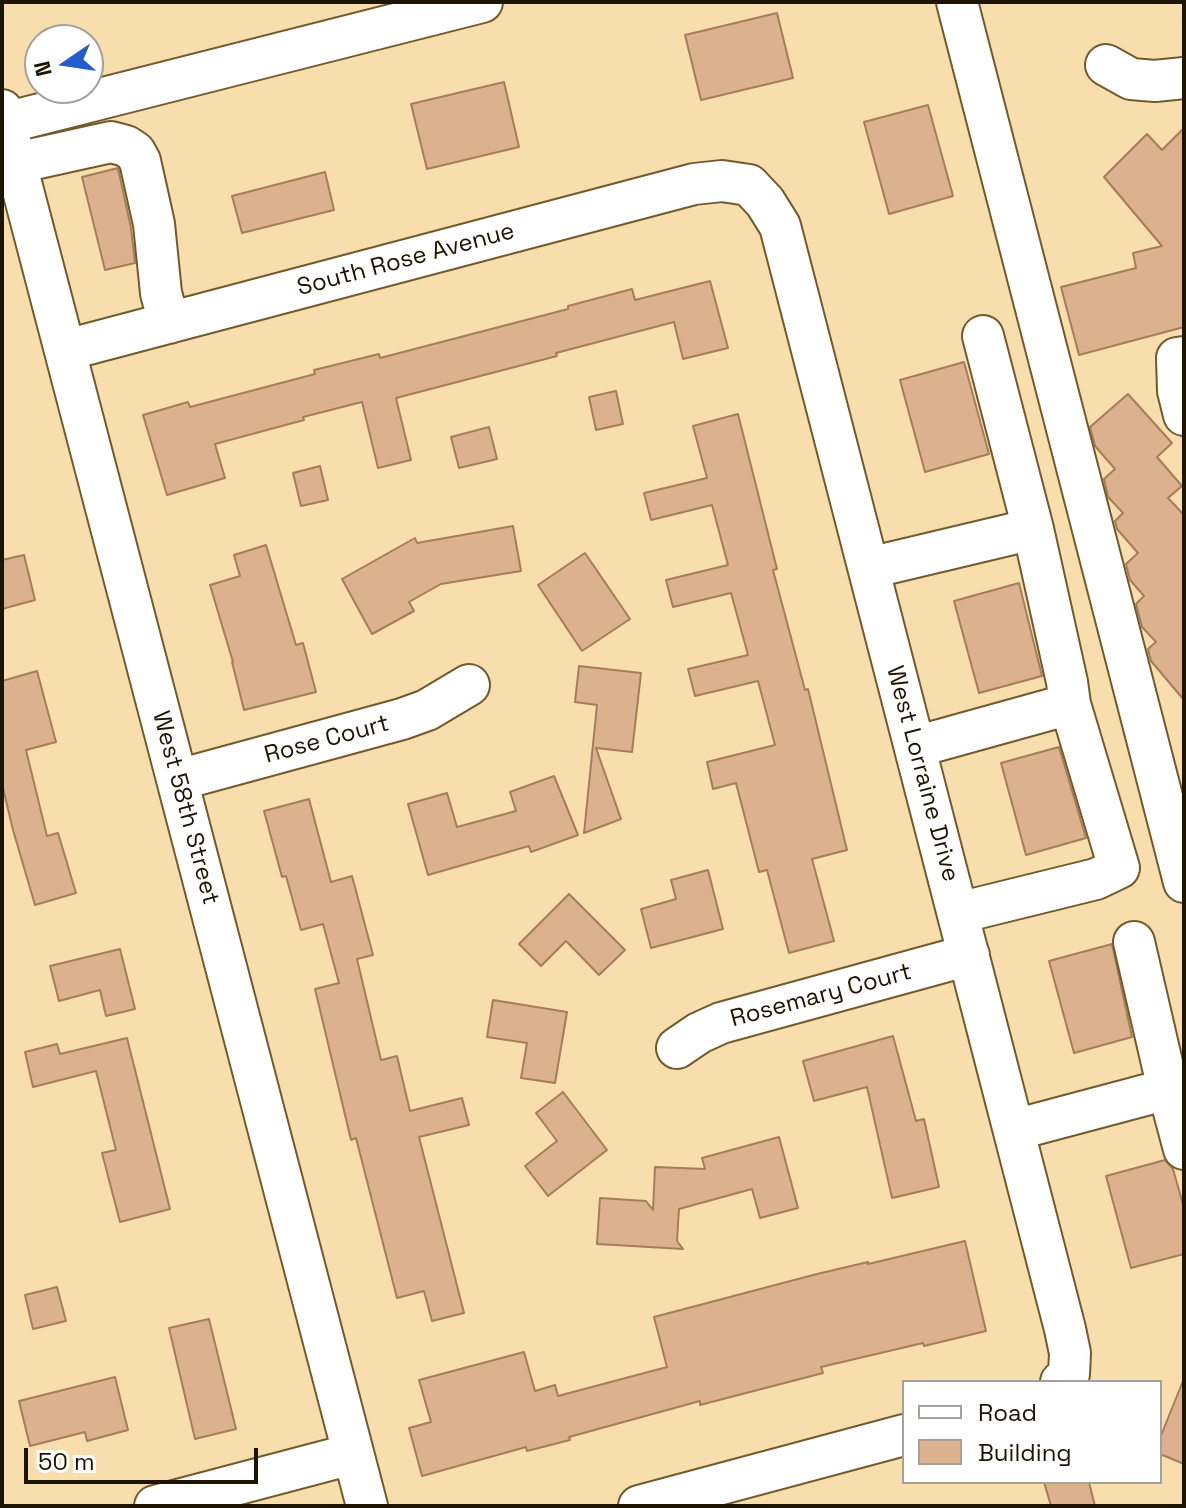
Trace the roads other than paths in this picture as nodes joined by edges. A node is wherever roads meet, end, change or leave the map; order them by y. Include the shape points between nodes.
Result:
1 (482, 2) edge
2 (957, 2) edge
3 (1106, 65) dead end
4 (1184, 78) edge
5 (4, 116) edge
6 (16, 163) junction
7 (749, 185) joint
8 (169, 323) junction
9 (983, 336) dead end
10 (66, 350) junction
11 (1181, 358) edge
12 (1184, 415) edge
13 (1033, 529) junction
14 (869, 568) junction
15 (469, 685) dead end
16 (1070, 704) junction
17 (915, 747) junction
18 (178, 780) junction
19 (1184, 882) edge
20 (958, 913) junction
21 (1134, 942) dead end
22 (969, 955) junction
23 (677, 1048) dead end
24 (1168, 1089) junction
25 (1014, 1130) junction
26 (1184, 1149) edge
27 (1065, 1378) edge
28 (902, 1436) edge
29 (352, 1454) junction
30 (155, 1506) edge
31 (367, 1506) edge
32 (639, 1506) edge

1 - 5 street
2 - 19 street
3 - 4 street via 1131,79
5 - 6 street, West 58th Street
6 - 8 street via 111,142 135,152 154,224
6 - 10 street, West 58th Street
7 - 8 street, South Rose Avenue via 694,184
7 - 14 street, West Lorraine Drive via 780,226
8 - 10 street, South Rose Avenue
9 - 13 street
10 - 18 street, West 58th Street
11 - 12 street via 1178,391
13 - 14 street
13 - 16 street
14 - 17 street, West Lorraine Drive
15 - 18 street, Rose Court via 402,719
16 - 17 street
16 - 20 street via 1119,868 1096,879
17 - 20 street, West Lorraine Drive
18 - 29 street, West 58th Street
20 - 22 street, West Lorraine Drive
21 - 24 street
22 - 23 street, Rosemary Court via 721,1023
22 - 25 street, West Lorraine Drive
24 - 25 street
24 - 26 street
25 - 27 street, West Lorraine Drive via 1070,1353
28 - 32 street
29 - 30 street
29 - 31 street, West 58th Street

